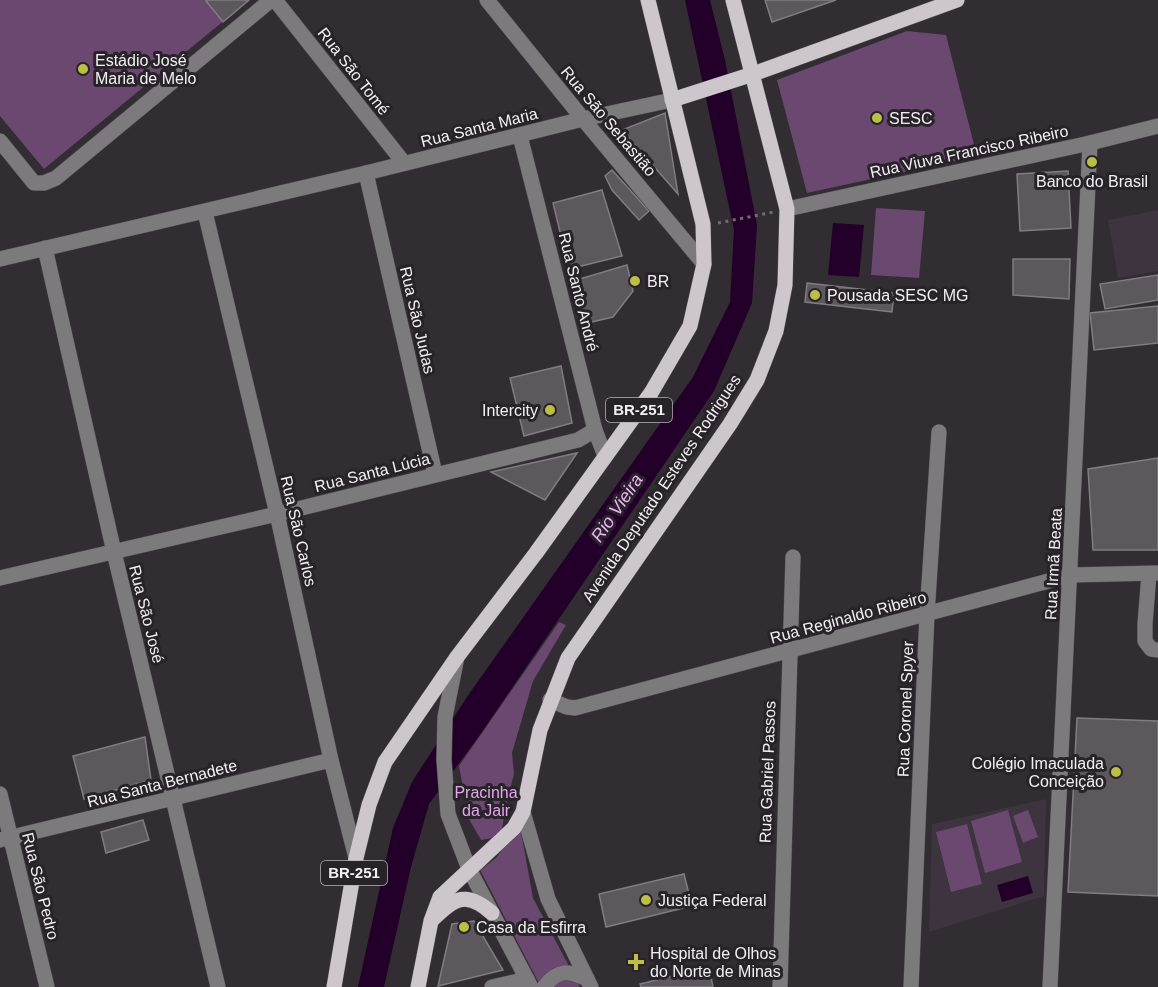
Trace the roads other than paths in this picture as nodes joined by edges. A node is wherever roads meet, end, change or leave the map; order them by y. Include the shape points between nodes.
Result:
1 (273, 0) edge
2 (487, 0) edge
3 (648, 0) edge
4 (733, 0) edge
5 (957, 0) edge
6 (753, 74) junction
7 (672, 100) junction
8 (583, 119) junction
9 (1158, 126) edge
10 (520, 136) junction
11 (0, 141) edge
12 (1090, 143) junction
13 (405, 163) junction
14 (366, 173) junction
15 (787, 209) junction
16 (205, 212) junction
17 (45, 248) junction
18 (0, 259) edge
19 (704, 264) junction
20 (595, 430) junction
21 (939, 432) dead end
22 (578, 440) junction
23 (605, 456) junction
24 (435, 474) junction
25 (277, 514) junction
26 (114, 552) junction
27 (793, 557) dead end
28 (1154, 573) edge
29 (1071, 575) junction
30 (0, 578) edge
31 (927, 614) junction
32 (1158, 650) edge
33 (789, 652) junction
34 (457, 657) junction
35 (550, 700) junction
36 (331, 760) junction
37 (0, 794) edge
38 (173, 798) junction
39 (523, 812) junction
40 (5, 838) edge
41 (356, 858) junction
42 (469, 869) junction
43 (492, 913) junction
44 (431, 921) junction
45 (529, 983) edge
46 (589, 983) edge
47 (47, 987) edge
48 (218, 987) edge
49 (334, 987) edge
50 (418, 987) edge
51 (492, 987) edge
52 (544, 987) edge
53 (780, 987) edge
54 (910, 987) edge
55 (1050, 987) edge

1 - 11 street via 56,178 34,183
1 - 13 street, Rua São Tomé
2 - 8 street, Rua São Sebastião
3 - 7 main road, BR-251
4 - 6 main road, Avenida Deputado Esteves Rodrigues
5 - 6 main road, Rua Santa Maria
6 - 7 main road, Rua Santa Maria
6 - 15 main road, Avenida Deputado Esteves Rodrigues
7 - 8 street, Rua Santa Maria
7 - 19 main road, BR-251 via 703,224
8 - 10 street, Rua Santa Maria
8 - 19 street, Rua São Sebastião
9 - 12 street, Rua Viuva Francisco Ribeiro
10 - 13 street, Rua Santa Maria
10 - 20 street, Rua Santo André
12 - 15 street, Rua Viuva Francisco Ribeiro
12 - 29 street, Rua Irmã Beata
13 - 14 street, Rua Santa Maria
14 - 16 street, Rua Santa Maria
14 - 24 street, Rua São Judas
15 - 35 main road, Avenida Deputado Esteves Rodrigues via 785,285 776,331 757,380 585,631
16 - 17 street, Rua Santa Maria
16 - 25 street, Rua São Carlos
17 - 18 street, Rua Santa Maria
17 - 26 street, Rua São José
19 - 23 main road, BR-251 via 690,326 651,393
20 - 22 street, Rua Santa Lúcia
20 - 23 street, Rua Santo André
21 - 31 street, Rua Coronel Spyer
22 - 23 street
22 - 24 street, Rua Santa Lúcia
23 - 34 main road, BR-251
24 - 25 street, Rua Santa Lúcia
25 - 26 street, Rua Santa Lúcia
25 - 36 street, Rua São Carlos
26 - 30 street, Rua Santa Lúcia
26 - 38 street, Rua São José
27 - 33 street, Rua Gabriel Passos
28 - 29 street, Rua Reginaldo Ribeiro
28 - 32 street via 1144,624 1145,641 1151,649
29 - 31 street, Rua Reginaldo Ribeiro
29 - 55 street, Rua Irmã Beata
31 - 33 street, Rua Reginaldo Ribeiro
31 - 54 street, Rua Coronel Spyer
33 - 35 street, Rua Reginaldo Ribeiro via 575,708
33 - 53 street, Rua Gabriel Passos
34 - 41 main road, BR-251 via 385,762
34 - 42 street via 445,717 444,760 448,814
35 - 39 main road, Avenida Deputado Esteves Rodrigues
36 - 38 street, Rua Santa Bernadete
36 - 41 street, Rua São Carlos
37 - 40 street, Rua São Pedro
38 - 40 street, Rua Santa Bernadete
38 - 48 street, Rua São José
39 - 42 main road, Avenida Deputado Esteves Rodrigues via 514,828
39 - 46 street, Avenida Deputado Esteves Rodrigues via 548,899
40 - 47 street, Rua São Pedro
41 - 49 main road, BR-251
42 - 43 street
42 - 44 main road, Avenida Deputado Esteves Rodrigues via 440,897
43 - 44 main road via 467,898 446,906
43 - 45 street
44 - 50 main road, Avenida Deputado Esteves Rodrigues
45 - 51 street
46 - 52 street via 564,972

